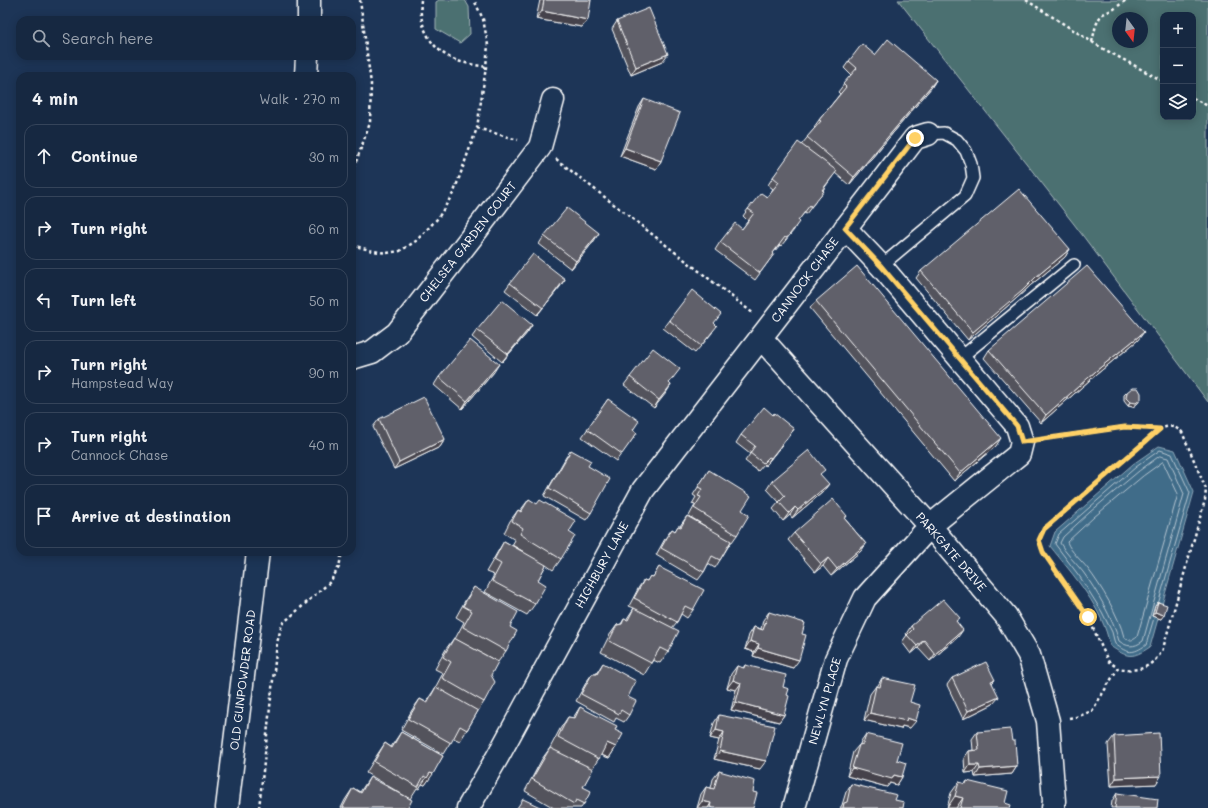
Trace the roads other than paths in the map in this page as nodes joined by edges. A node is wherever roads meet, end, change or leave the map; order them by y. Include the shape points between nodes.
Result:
1 (309, 0) edge
2 (309, 16) edge
3 (307, 60) edge
4 (306, 72) edge
5 (553, 100) dead end
6 (928, 134) joint
7 (845, 228) junction
8 (1074, 265) dead end
9 (881, 266) junction
10 (766, 332) junction
11 (356, 357) edge
12 (960, 358) junction
13 (930, 526) junction
14 (258, 556) edge
15 (227, 808) edge
16 (468, 808) edge
17 (794, 808) edge
18 (1053, 808) edge

1 - 2 street
3 - 4 street
5 - 11 street, CHELSEA GARDEN COURT via 540,147 470,240 397,333 372,352
6 - 7 street, CANNOCK CHASE via 915,138
6 - 9 lane via 944,133 957,140 966,151 973,178 965,196
7 - 9 street
7 - 10 street, CANNOCK CHASE
8 - 12 lane
9 - 12 street
10 - 13 street, PARKGATE DRIVE
10 - 16 street, HIGHBURY LANE via 643,490
12 - 13 street, NEWLYN PLACE via 1017,426 1022,442 1019,454
13 - 17 street, NEWLYN PLACE via 865,598 836,659
13 - 18 street, PARKGATE DRIVE via 1006,616 1029,655 1048,721
14 - 15 street, OLD GUNPOWDER ROAD

